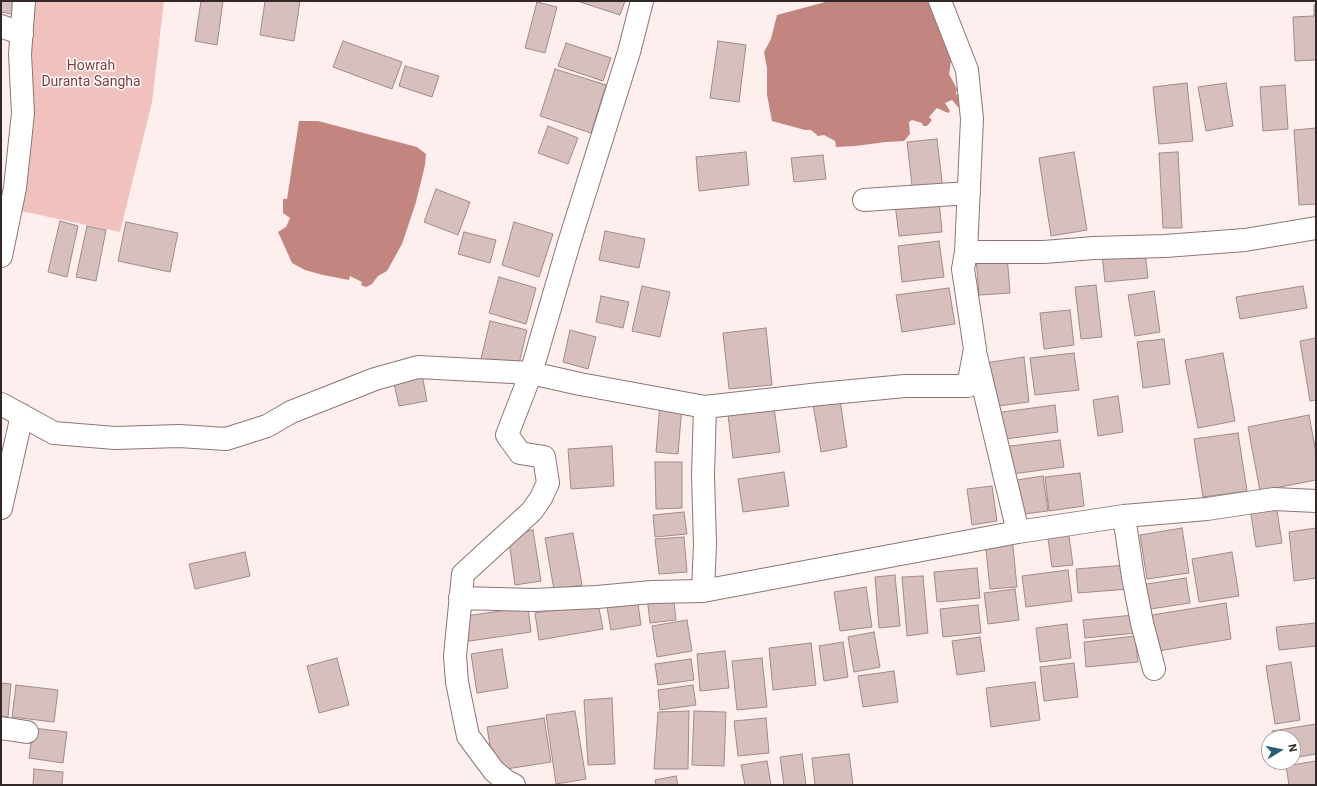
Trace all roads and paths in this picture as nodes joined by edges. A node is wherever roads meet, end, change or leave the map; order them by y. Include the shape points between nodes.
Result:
1 (24, 1) edge
2 (642, 1) edge
3 (940, 1) edge
4 (1, 26) edge
5 (22, 34) junction
6 (969, 193) junction
7 (864, 200) dead end
8 (1316, 228) edge
9 (966, 252) junction
10 (1, 256) edge
11 (974, 349) junction
12 (531, 373) junction
13 (1, 404) edge
14 (705, 407) junction
15 (22, 415) junction
16 (1316, 501) edge
17 (1, 508) edge
18 (1124, 516) junction
19 (1018, 532) junction
20 (703, 591) junction
21 (460, 598) junction
22 (1154, 669) dead end
23 (1, 728) edge
24 (27, 732) dead end
25 (507, 784) edge

1 - 5 street
2 - 12 street via 629,52 571,235
3 - 6 street via 968,70 972,120
4 - 5 street
5 - 10 street via 20,143 15,188
6 - 7 street
6 - 9 street
8 - 9 street via 1245,240 1165,246 1044,252
9 - 11 street via 963,268
11 - 14 street via 968,386 905,386
11 - 19 street
12 - 14 street
12 - 15 street via 418,367 375,379 291,412 267,426 226,439 178,436 115,438 54,433
12 - 21 street via 507,435 520,453 544,456 548,483 532,511 463,574
13 - 15 street
14 - 20 street
15 - 17 street
16 - 18 street via 1274,499 1207,509
18 - 19 street
18 - 22 street via 1142,623
19 - 20 street
20 - 21 street via 534,600
21 - 25 street via 455,656 457,682 468,736
23 - 24 street

